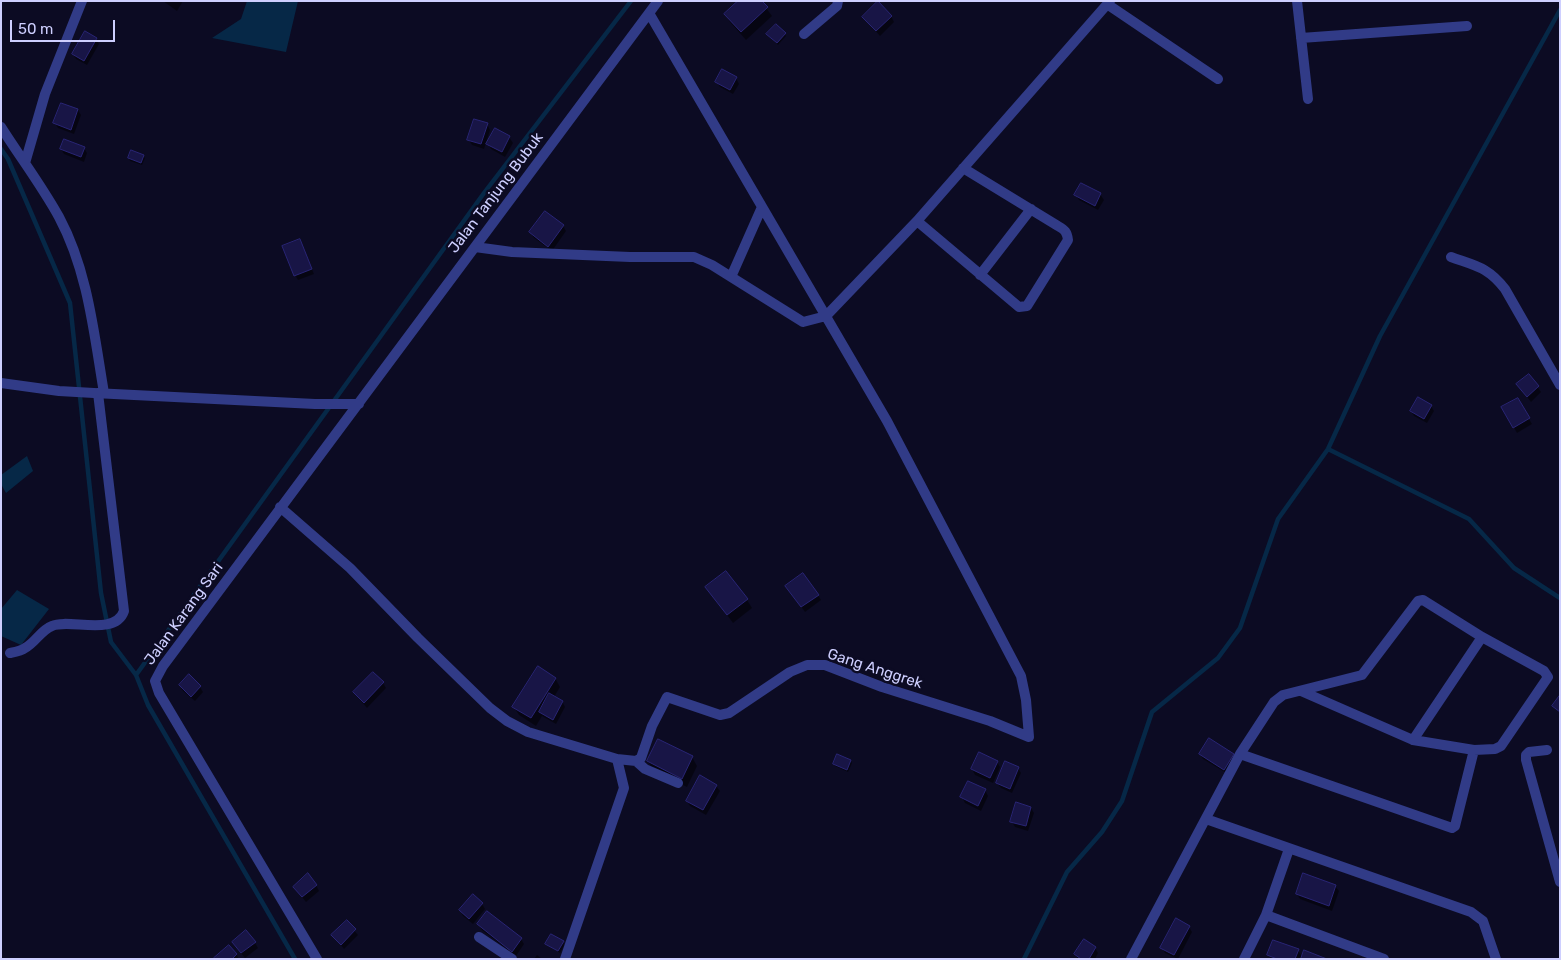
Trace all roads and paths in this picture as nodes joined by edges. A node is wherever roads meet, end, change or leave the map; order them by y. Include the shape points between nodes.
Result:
1 (82, 1) edge
2 (658, 1) edge
3 (838, 1) edge
4 (1297, 1) edge
5 (1108, 3) edge
6 (649, 13) junction
7 (1466, 26) dead end
8 (804, 34) dead end
9 (1301, 38) junction
10 (1218, 79) dead end
11 (1308, 99) dead end
12 (1, 127) edge
13 (24, 163) junction
14 (963, 168) junction
15 (762, 207) junction
16 (1031, 209) junction
17 (917, 221) junction
18 (475, 247) junction
19 (1451, 257) dead end
20 (980, 275) junction
21 (731, 277) junction
22 (826, 316) junction
23 (1, 383) edge
24 (1560, 385) edge
25 (99, 393) junction
26 (359, 404) junction
27 (280, 507) junction
28 (1482, 637) junction
29 (10, 654) dead end
30 (1301, 691) junction
31 (1413, 740) junction
32 (1474, 750) junction
33 (1546, 750) dead end
34 (1240, 754) junction
35 (617, 760) junction
36 (636, 761) junction
37 (678, 783) dead end
38 (1206, 819) junction
39 (1289, 849) junction
40 (1560, 882) edge
41 (1266, 915) junction
42 (479, 937) dead end
43 (317, 959) edge
44 (512, 959) edge
45 (566, 959) edge
46 (1131, 959) edge
47 (1244, 959) edge
48 (1384, 959) edge
49 (1496, 959) edge

1 - 13 street via 44,94
2 - 6 street, Jalan Tanjung Bubuk
3 - 8 street via 837,6
4 - 9 street
5 - 10 street
5 - 14 street
6 - 15 street
6 - 18 street, Jalan Tanjung Bubuk
7 - 9 street
9 - 11 street
12 - 13 street
13 - 25 street via 59,218 74,253 88,296
14 - 16 street
14 - 17 street
15 - 21 street
15 - 22 street
16 - 20 street
16 - 20 street via 1065,230 1068,240 1027,306 1019,307
17 - 20 street
17 - 22 street
18 - 21 street via 630,257 694,257
18 - 26 street, Jalan Tanjung Bubuk
19 - 24 street via 1486,269 1496,276
21 - 22 street via 803,322
22 - 36 street, Gang Anggrek via 888,421 1021,676 1029,737 825,665 807,665 790,672 729,713 720,715 667,697
23 - 25 street
25 - 26 street
25 - 29 street via 124,611 114,622 50,626 26,648
26 - 27 street, Jalan Karang Sari
27 - 35 street via 350,568 418,638 507,721 528,732
27 - 43 street, Jalan Karang Sari via 155,681 159,693
28 - 30 street via 1420,600 1362,674
28 - 31 street
28 - 32 street via 1544,671 1548,677 1501,746
30 - 31 street
30 - 34 street via 1283,695 1274,702
31 - 32 street
32 - 34 street via 1452,828
33 - 40 street via 1530,752 1526,760
34 - 38 street
35 - 36 street
35 - 45 street via 624,788
36 - 37 street via 645,769
38 - 39 street
38 - 46 street
39 - 41 street
39 - 49 street via 1471,912 1483,921
41 - 47 street
41 - 48 street
42 - 44 street

